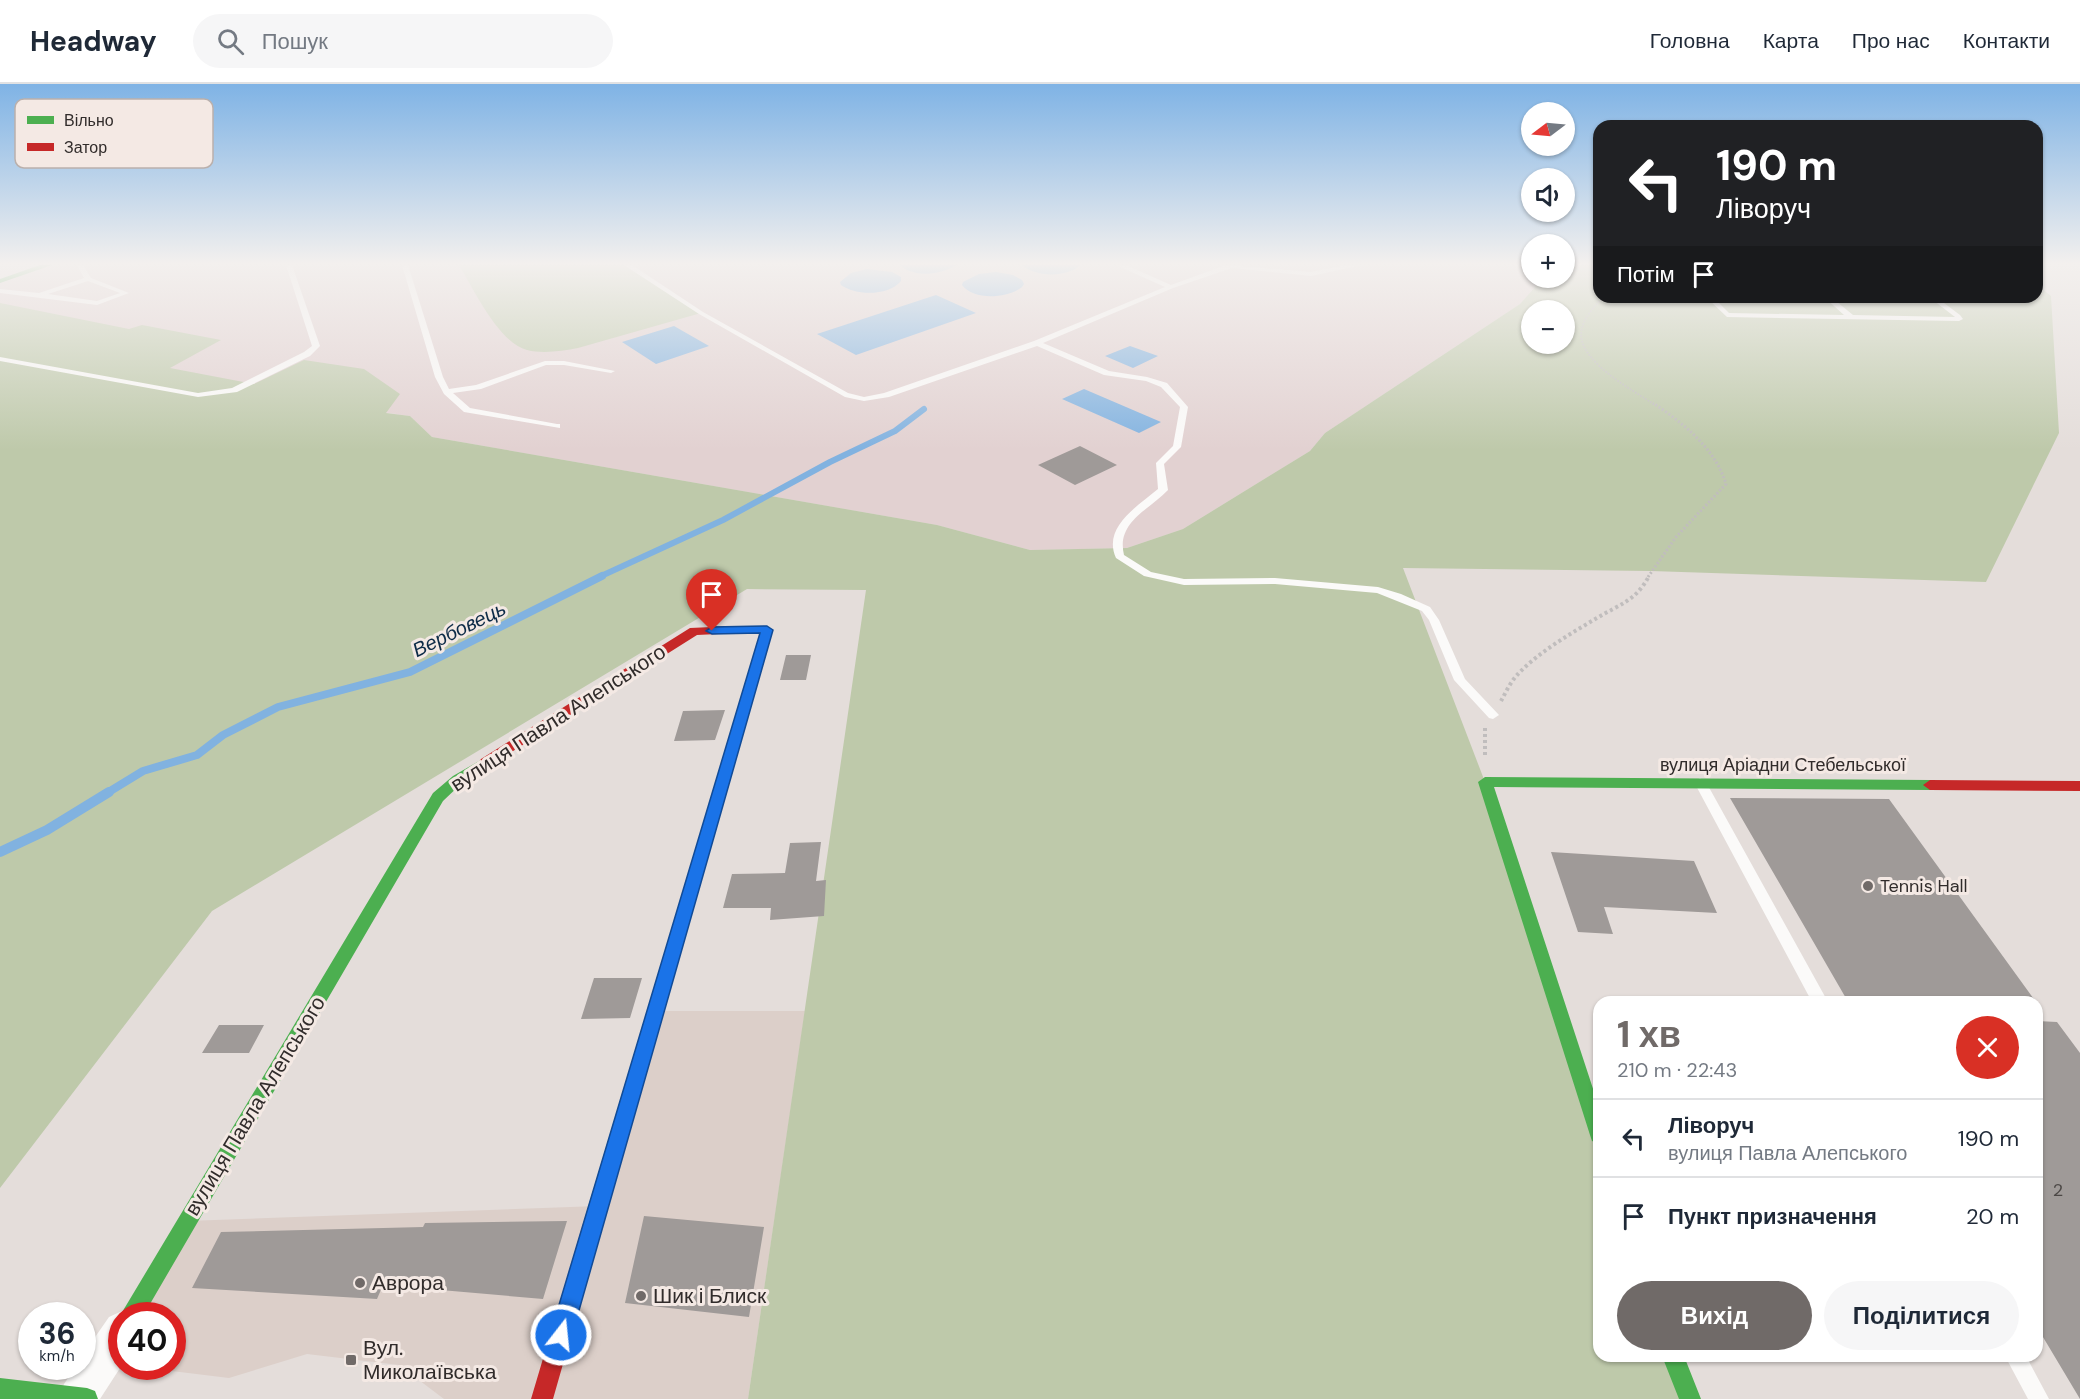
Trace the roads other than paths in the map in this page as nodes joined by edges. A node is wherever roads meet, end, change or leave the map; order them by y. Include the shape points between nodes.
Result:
1 (309, 326) edge
2 (423, 326) edge
3 (724, 326) edge
4 (1077, 326) edge
5 (1037, 343) junction
6 (0, 359) edge
7 (611, 371) dead end
8 (447, 392) junction
9 (557, 426) dead end
10 (1493, 715) road end
11 (1700, 782) junction
12 (2080, 786) edge
13 (1817, 996) edge
14 (1593, 1116) edge
15 (139, 1302) edge
16 (108, 1354) edge
17 (1675, 1362) edge
18 (2018, 1362) edge
19 (0, 1389) edge
20 (81, 1399) edge
21 (542, 1399) edge
22 (1690, 1399) edge
23 (2039, 1399) edge

1 - 6 lane via 316,346 307,354 234,390 192,394
2 - 8 lane
3 - 5 lane via 856,399 886,395
4 - 5 lane
5 - 10 lane via 1107,373 1164,385 1184,407 1177,447 1160,463 1163,490 1121,528 1115,540 1119,556 1148,574 1184,582 1275,581 1378,590 1397,596 1426,609 1460,680
7 - 8 lane via 550,362 478,387
8 - 9 lane via 467,410
11 - 12 street, вулиця Аріадни Стебельської
11 - 13 lane
11 - 14 street, вулиця Аріадни Стебельської via 1485,782
15 - 21 street, вулиця Павла Алепського via 438,796 458,779 694,631 767,630
16 - 20 street
17 - 22 street
18 - 23 lane
19 - 20 street

